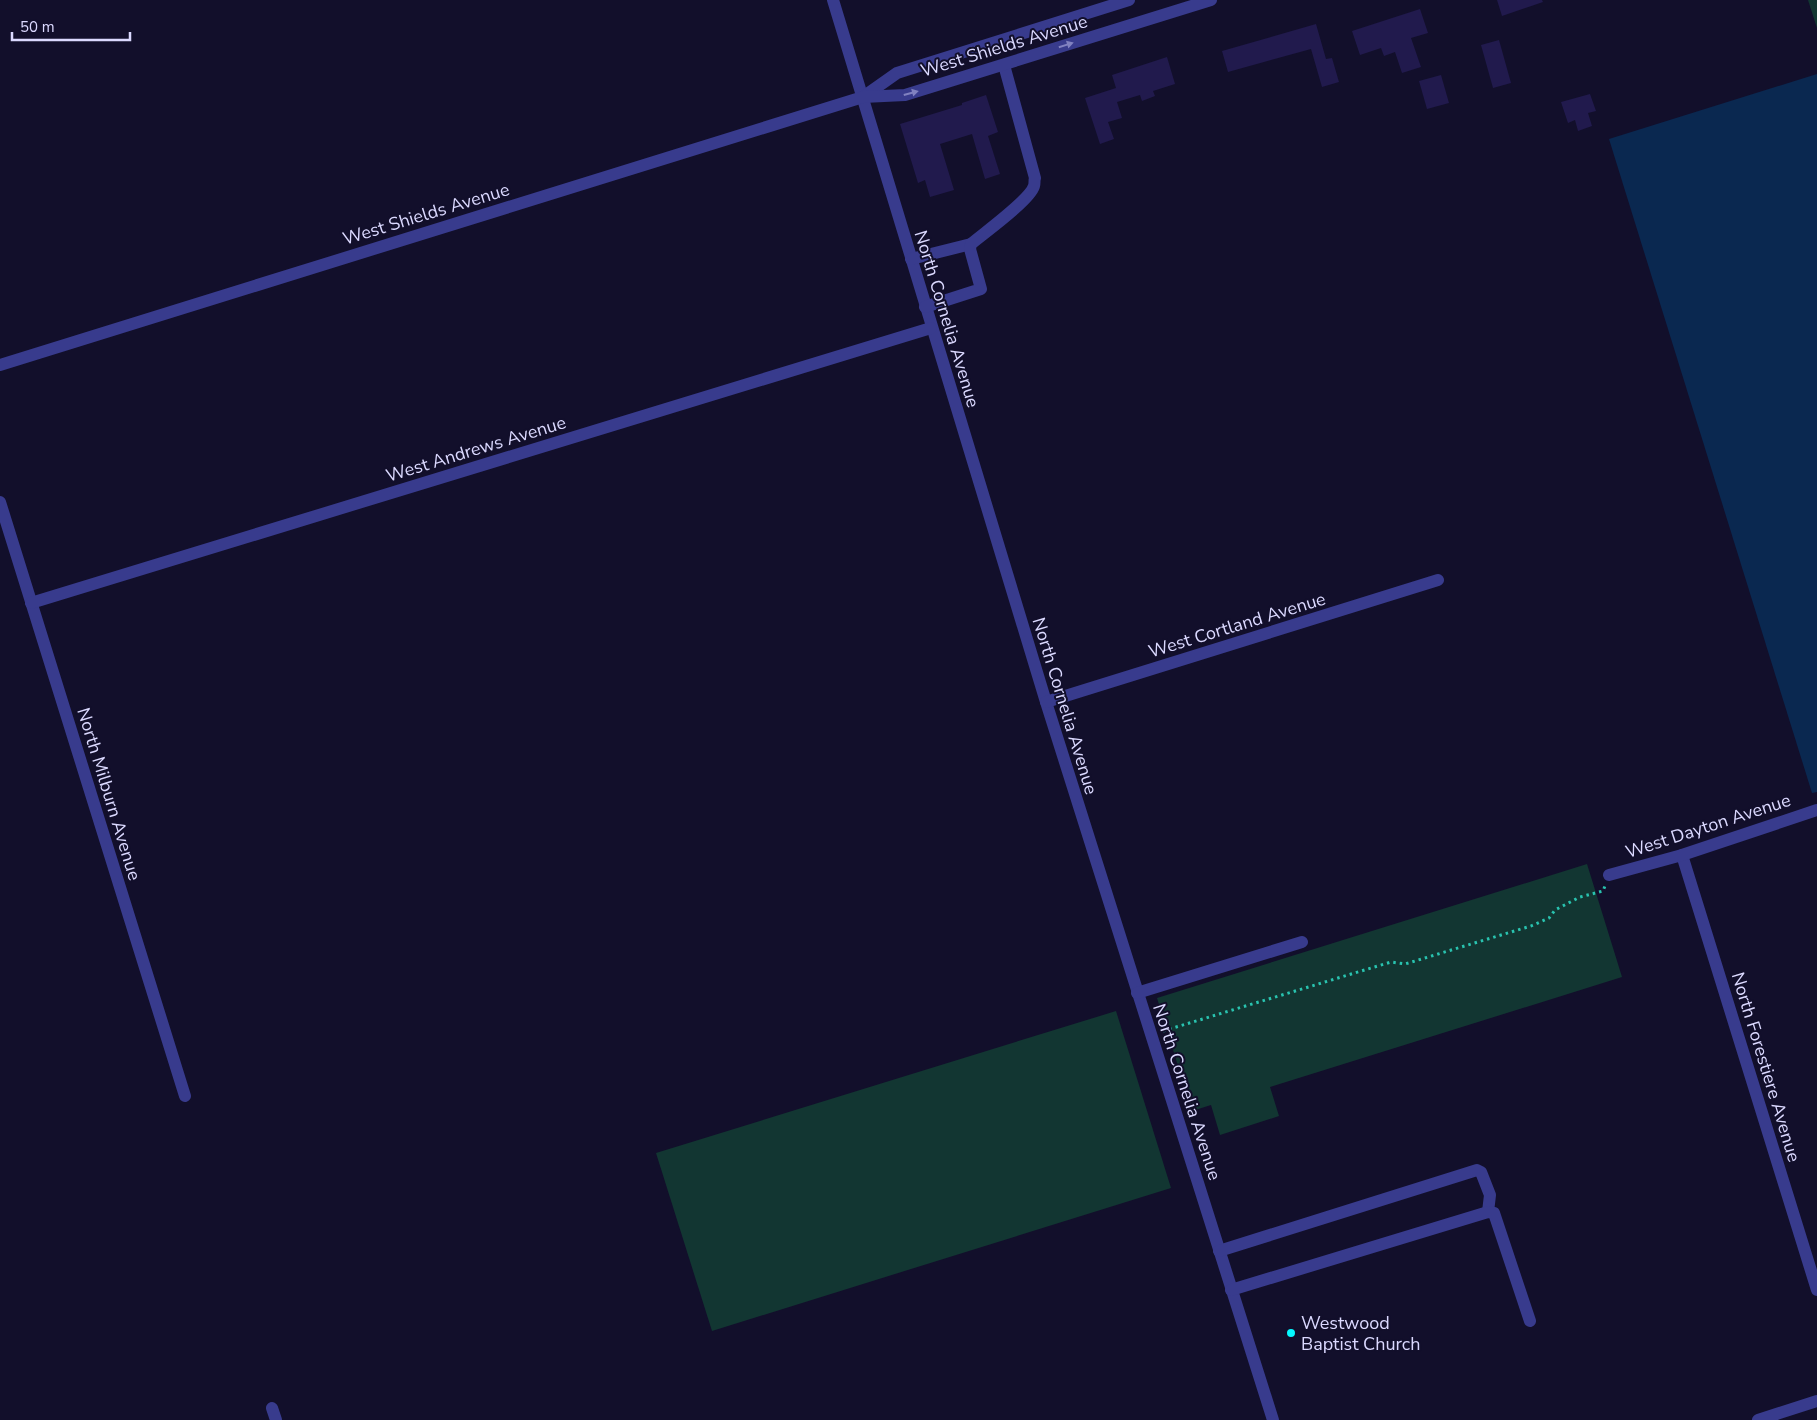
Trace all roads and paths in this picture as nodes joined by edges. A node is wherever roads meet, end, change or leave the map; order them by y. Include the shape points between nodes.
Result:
1 (833, 0) edge
2 (1130, 0) edge
3 (1211, 0) edge
4 (1004, 65) junction
5 (863, 97) junction
6 (971, 244) junction
7 (911, 259) junction
8 (925, 306) junction
9 (932, 328) junction
10 (0, 365) edge
11 (0, 502) edge
12 (1438, 580) dead end
13 (31, 603) junction
14 (1046, 702) junction
15 (1817, 810) edge
16 (1682, 855) junction
17 (1609, 875) joint
18 (1302, 942) dead end
19 (1137, 993) junction
20 (1150, 1035) junction
21 (185, 1096) dead end
22 (1488, 1212) junction
23 (1219, 1251) junction
24 (1232, 1290) junction
25 (1817, 1290) edge
26 (1530, 1321) dead end
27 (1817, 1401) edge
28 (1273, 1420) edge
29 (1758, 1420) edge

1 - 5 street, North Cornelia Avenue
2 - 5 street, West Shields Avenue via 897,72
4 -> 3 street, West Shields Avenue
5 -> 4 street, West Shields Avenue via 905,95
4 - 6 street via 1034,186 1006,216
5 - 7 street, North Cornelia Avenue
5 - 10 street, West Shields Avenue
6 - 7 street
6 - 8 street via 981,289
7 - 8 street, North Cornelia Avenue
8 - 9 street, North Cornelia Avenue
9 - 13 street, West Andrews Avenue
9 - 14 street, North Cornelia Avenue
11 - 13 street, North Milburn Avenue
12 - 14 street, West Cortland Avenue
13 - 21 street, North Milburn Avenue
14 - 19 street, North Cornelia Avenue
15 - 16 street, West Dayton Avenue
16 - 17 street, West Dayton Avenue
16 - 25 street, North Forestiere Avenue
17 - 20 path via 1603,891 1580,897 1532,926 1405,964 1391,962 1354,972
18 - 19 street
19 - 20 street, North Cornelia Avenue
20 - 23 street, North Cornelia Avenue
22 - 23 street via 1490,1195 1481,1172 1477,1170
22 - 24 street
22 - 26 street via 1494,1213
23 - 24 street, North Cornelia Avenue
24 - 28 street, North Cornelia Avenue
27 - 29 street

